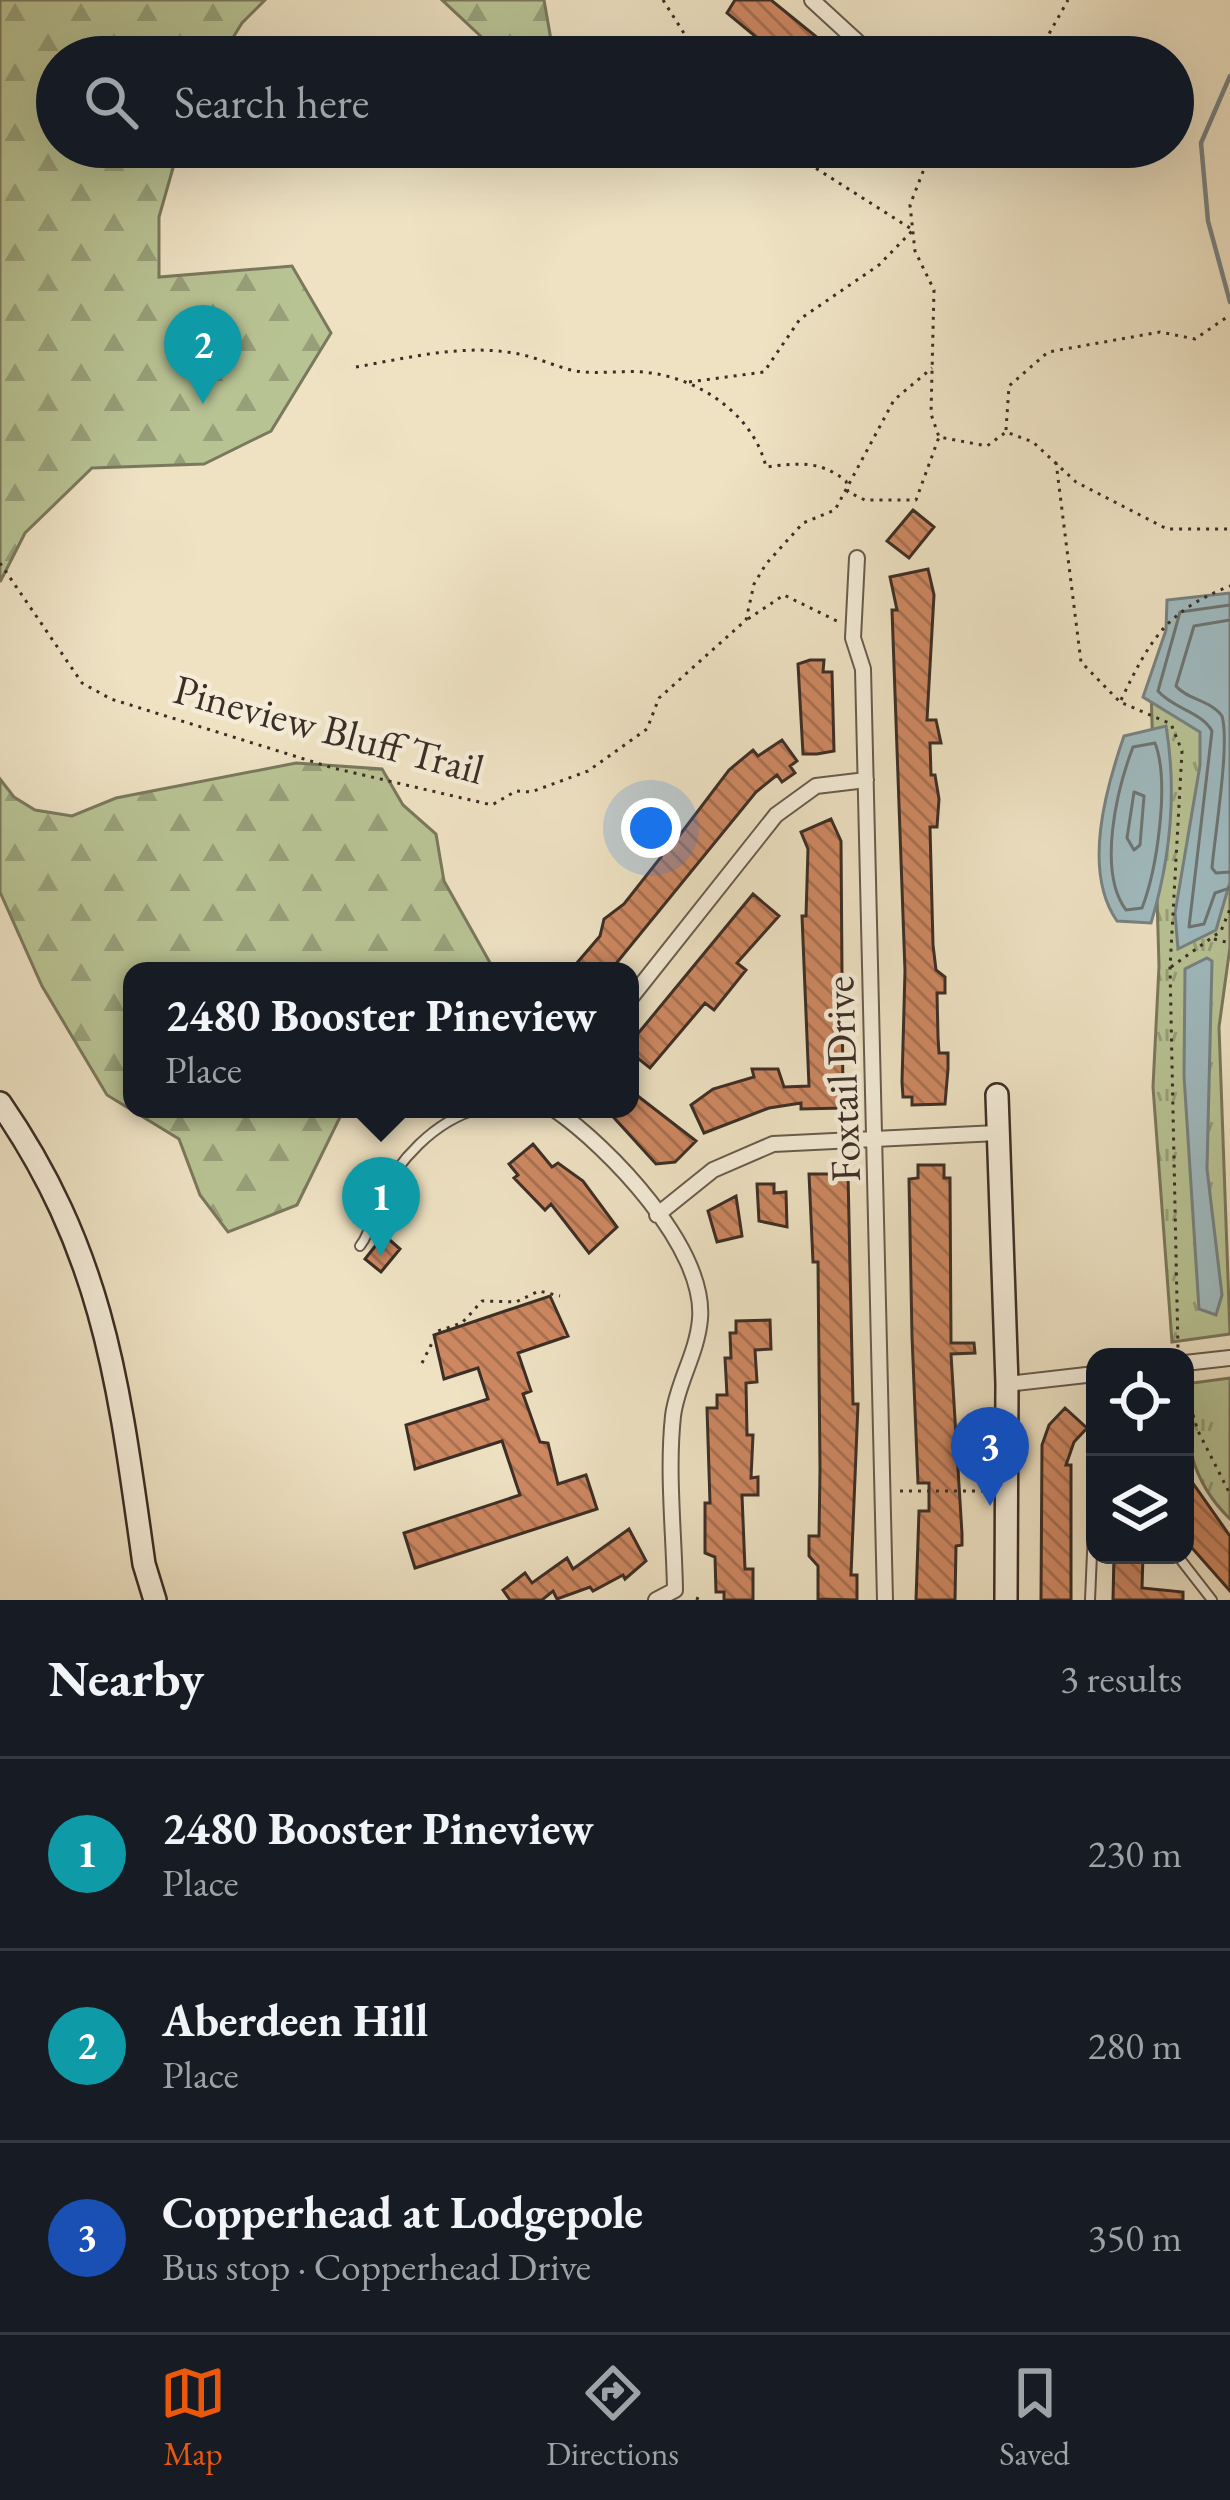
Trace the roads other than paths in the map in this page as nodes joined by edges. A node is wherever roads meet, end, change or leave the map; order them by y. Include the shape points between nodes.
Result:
1 (812, 0) edge
2 (851, 36) edge
3 (857, 558) dead end
4 (866, 780) junction
5 (639, 988) edge
6 (997, 1095) dead end
7 (0, 1103) edge
8 (449, 1118) edge
9 (568, 1118) edge
10 (997, 1133) junction
11 (878, 1138) junction
12 (657, 1215) junction
13 (360, 1246) dead end
14 (1194, 1357) edge
15 (1230, 1358) edge
16 (1086, 1375) edge
17 (1007, 1384) junction
18 (1092, 1564) edge
19 (1184, 1564) edge
20 (155, 1600) edge
21 (656, 1600) edge
22 (885, 1600) edge
23 (1006, 1600) edge
24 (1090, 1600) edge
25 (1212, 1600) edge

1 - 2 street
3 - 4 street, Foxtail Drive
4 - 5 street via 816,786 776,814
4 - 11 street, Foxtail Drive
6 - 10 main road
7 - 20 main road via 46,1176 105,1320
8 - 13 lane via 378,1201 373,1230
9 - 12 street
10 - 11 street
10 - 17 main road
11 - 12 street via 743,1153
11 - 22 street, Foxtail Drive
12 - 21 street via 681,1243 701,1313 674,1412 674,1590
14 - 15 street
16 - 17 street
17 - 23 main road
18 - 24 lane
19 - 25 lane

